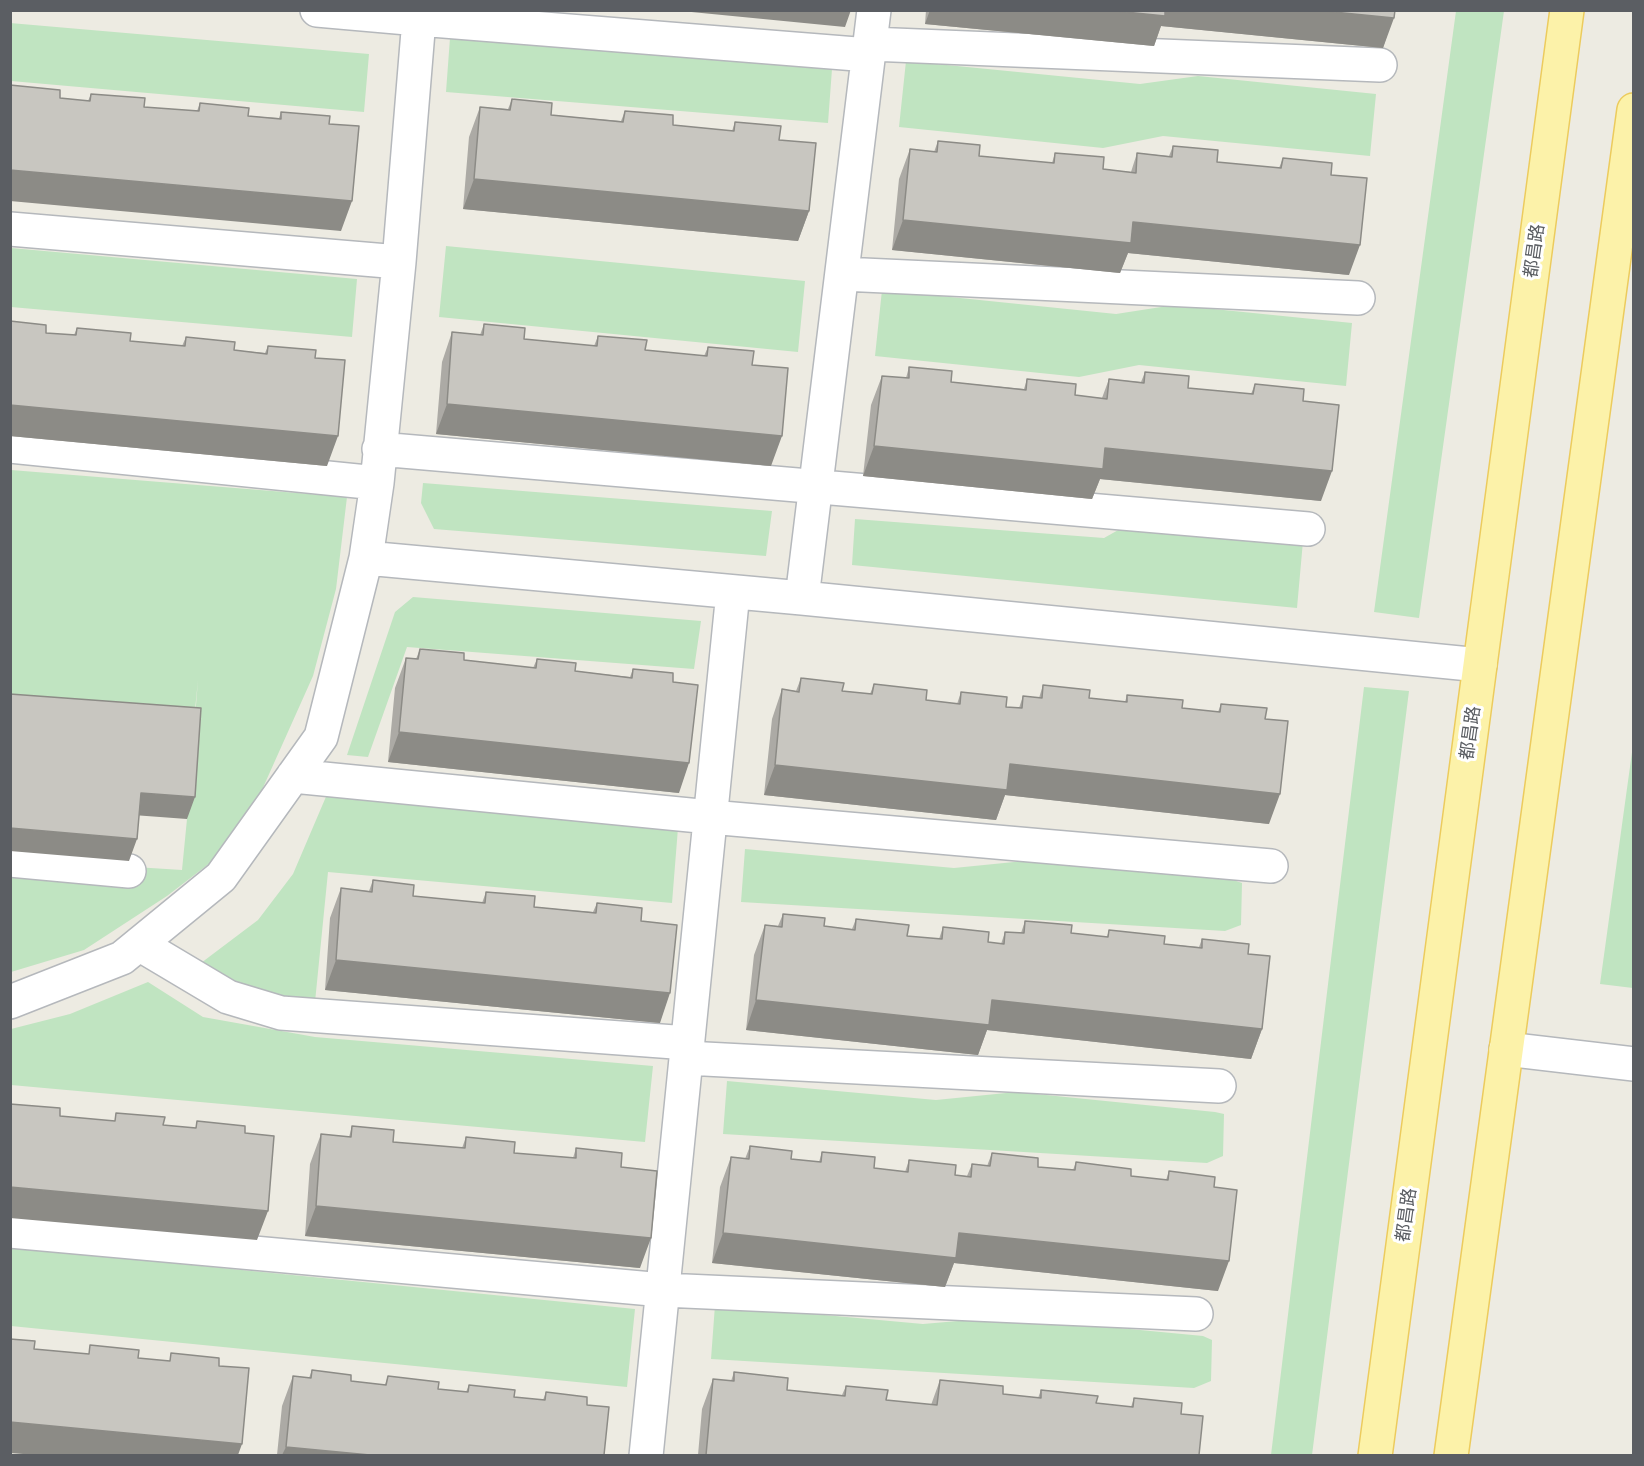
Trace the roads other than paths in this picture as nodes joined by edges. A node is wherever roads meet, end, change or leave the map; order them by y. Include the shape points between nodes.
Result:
1 (317, 10) edge
2 (874, 10) edge
3 (1567, 10) edge
4 (419, 19) junction
5 (869, 49) junction
6 (1380, 65) edge
7 (1634, 110) edge
8 (10, 229) edge
9 (399, 262) junction
10 (842, 274) junction
11 (1358, 297) dead end
12 (10, 446) edge
13 (379, 449) junction
14 (377, 483) junction
15 (816, 488) junction
16 (1308, 529) dead end
17 (366, 558) junction
18 (733, 592) junction
19 (802, 598) junction
20 (1480, 665) junction
21 (293, 776) junction
22 (710, 817) junction
23 (10, 860) edge
24 (1271, 866) dead end
25 (129, 871) edge
26 (139, 944) junction
27 (10, 1002) edge
28 (1506, 1049) junction
29 (687, 1051) junction
30 (1634, 1064) edge
31 (1219, 1086) dead end
32 (10, 1231) edge
33 (663, 1290) junction
34 (1196, 1314) dead end
35 (646, 1455) edge
36 (1375, 1455) edge
37 (1451, 1455) edge

1 - 4 lane
2 - 5 lane
3 - 20 main road, 都昌路
4 - 5 lane
4 - 9 lane
5 - 6 lane
5 - 10 lane
7 - 28 main road
8 - 9 lane
9 - 13 lane
10 - 11 lane
10 - 15 lane
12 - 14 lane
13 - 14 lane
13 - 15 lane
14 - 17 lane
15 - 16 lane
15 - 19 lane
17 - 18 lane
17 - 21 lane via 321,737
18 - 19 lane
18 - 22 lane
19 - 20 lane
20 - 36 main road, 都昌路
21 - 22 lane
21 - 26 lane via 221,877
22 - 24 lane
22 - 29 lane
23 - 25 lane
26 - 27 lane via 123,958
26 - 29 lane via 228,997 281,1013
28 - 30 lane
28 - 37 main road
29 - 31 lane
29 - 33 lane
32 - 33 lane
33 - 34 lane
33 - 35 lane

